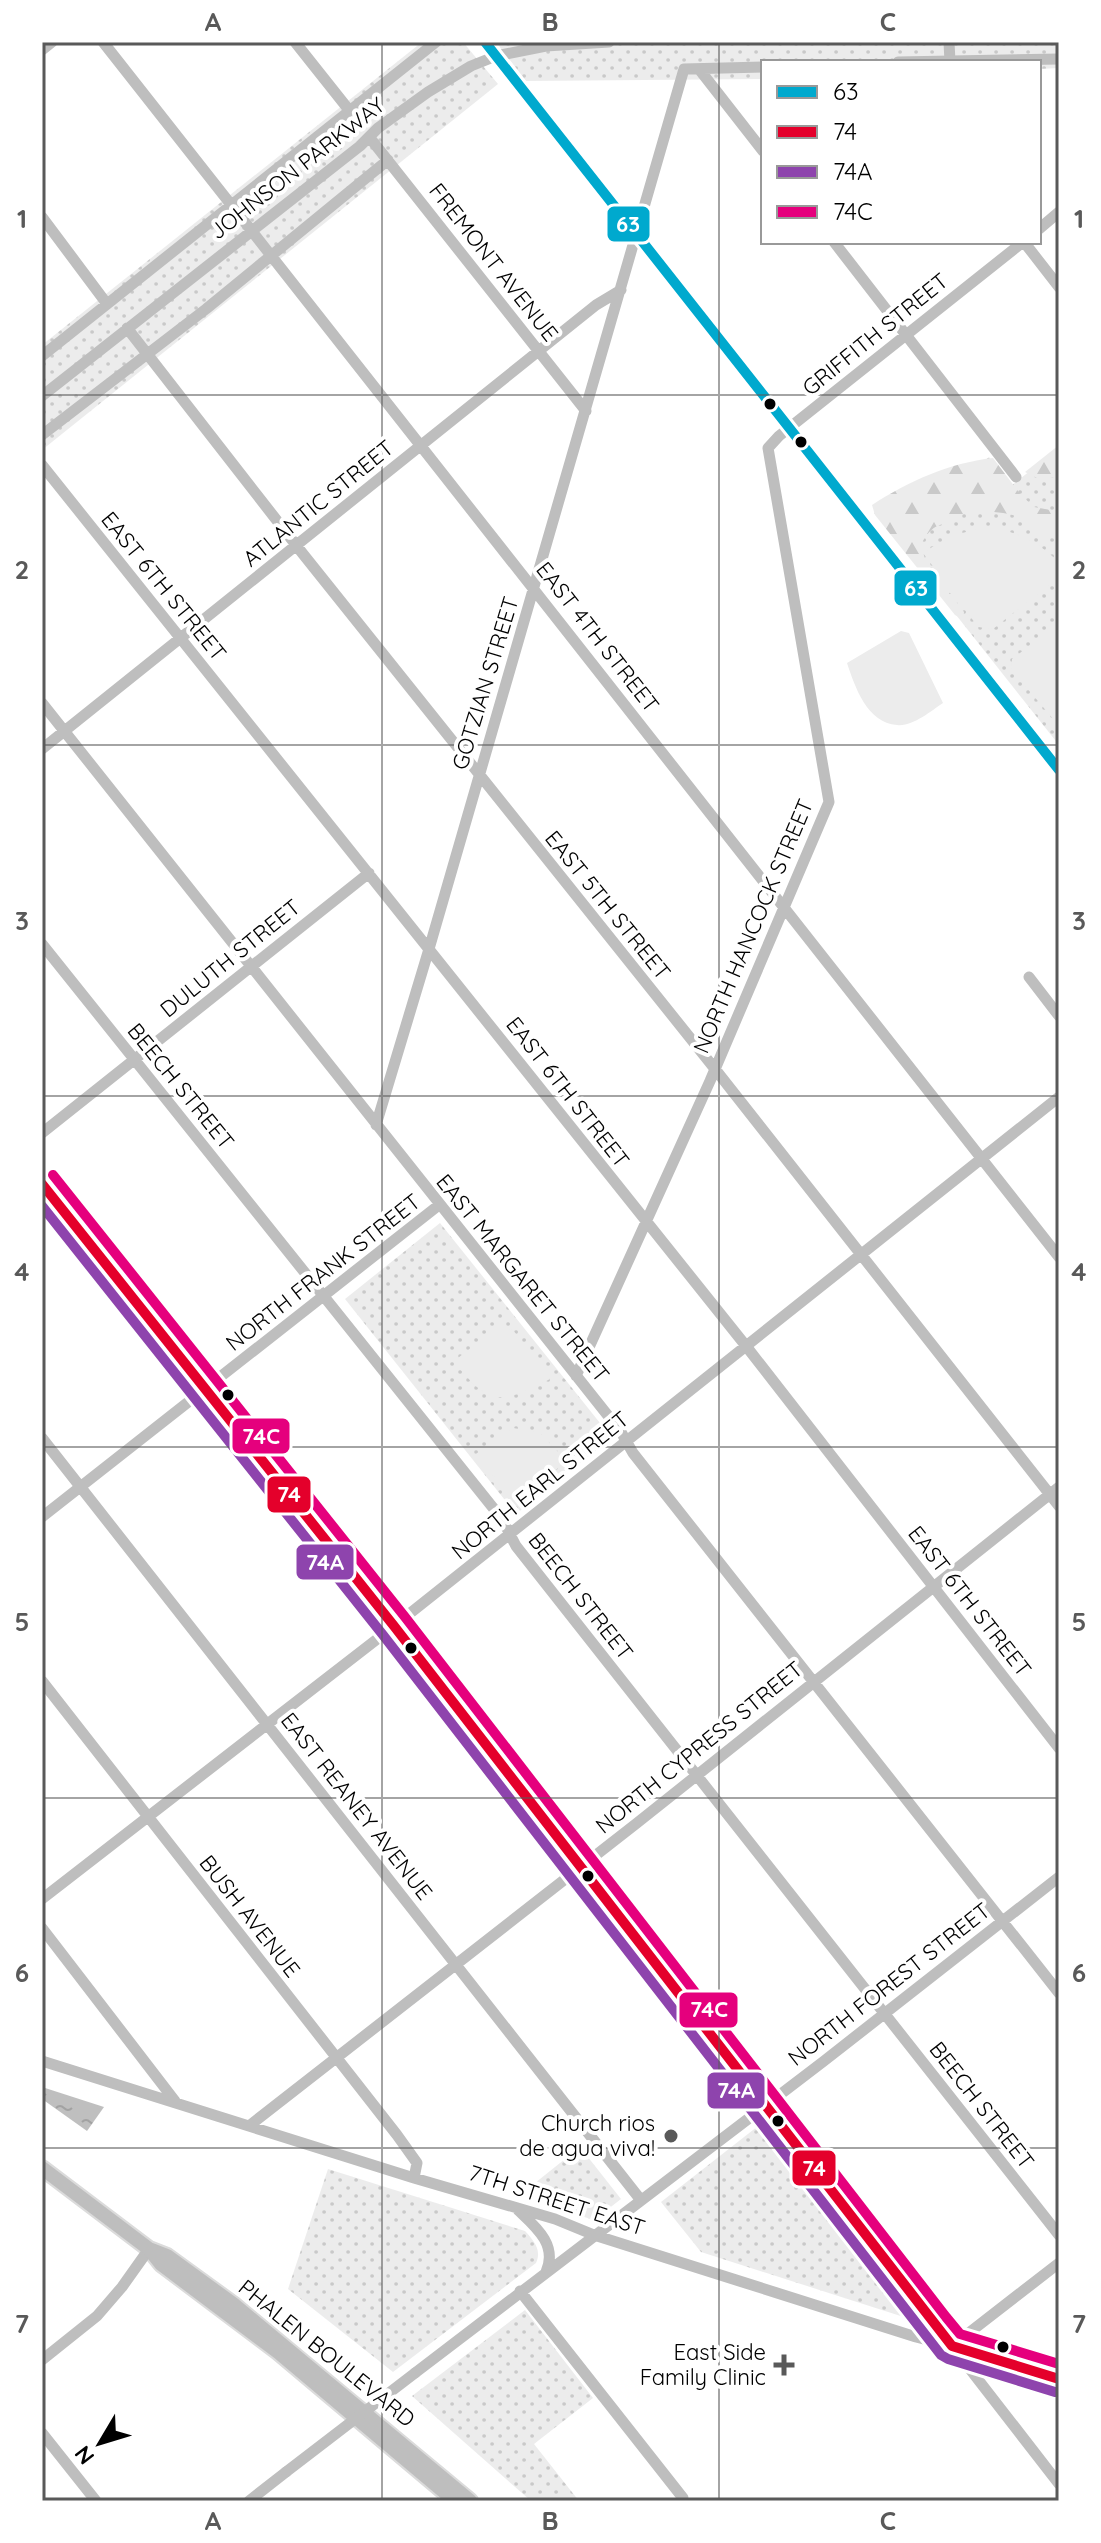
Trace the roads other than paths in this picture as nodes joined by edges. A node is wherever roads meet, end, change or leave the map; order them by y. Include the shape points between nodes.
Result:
1 (52, 42) edge
2 (103, 42) edge
3 (295, 42) edge
4 (436, 42) edge
5 (485, 42) edge
6 (609, 42) edge
7 (42, 50) edge
8 (496, 56) junction
9 (1059, 59) edge
10 (1023, 60) edge
11 (761, 67) edge
12 (699, 69) junction
13 (349, 110) junction
14 (370, 138) junction
15 (761, 148) edge
16 (388, 160) junction
17 (230, 205) junction
18 (1059, 212) edge
19 (42, 217) edge
20 (1041, 227) edge
21 (250, 230) junction
22 (637, 234) junction
23 (836, 244) edge
24 (1020, 244) edge
25 (1025, 244) edge
26 (270, 255) junction
27 (1059, 287) edge
28 (621, 290) junction
29 (107, 304) junction
30 (127, 328) junction
31 (905, 335) junction
32 (539, 351) junction
33 (146, 354) junction
34 (42, 356) edge
35 (42, 396) edge
36 (586, 411) junction
37 (789, 428) junction
38 (42, 435) edge
39 (421, 445) junction
40 (42, 465) edge
41 (1016, 477) dead end
42 (297, 547) junction
43 (534, 588) junction
44 (181, 639) junction
45 (42, 703) edge
46 (64, 731) junction
47 (42, 749) edge
48 (1059, 770) edge
49 (478, 775) junction
50 (369, 873) junction
51 (785, 907) junction
52 (42, 944) edge
53 (429, 949) junction
54 (250, 967) junction
55 (1029, 977) dead end
56 (1059, 1016) edge
57 (134, 1060) junction
58 (715, 1069) junction
59 (1059, 1097) edge
60 (376, 1125) junction
61 (42, 1133) edge
62 (982, 1158) junction
63 (42, 1184) edge
64 (439, 1205) junction
65 (647, 1223) junction
66 (860, 1255) junction
67 (1059, 1257) edge
68 (323, 1297) junction
69 (746, 1346) junction
70 (576, 1376) junction
71 (206, 1390) junction
72 (42, 1438) edge
73 (627, 1441) junction
74 (81, 1487) junction
75 (1055, 1491) edge
76 (1059, 1506) edge
77 (42, 1517) edge
78 (509, 1534) junction
79 (934, 1587) junction
80 (394, 1626) junction
81 (42, 1681) edge
82 (813, 1682) junction
83 (267, 1725) junction
84 (1059, 1748) edge
85 (696, 1775) junction
86 (149, 1817) junction
87 (580, 1867) junction
88 (1059, 1877) edge
89 (42, 1899) edge
90 (1002, 1921) junction
91 (42, 1928) edge
92 (455, 1963) junction
93 (1059, 1993) edge
94 (884, 2013) junction
95 (334, 2057) junction
96 (42, 2061) edge
97 (175, 2102) junction
98 (765, 2105) junction
99 (249, 2126) junction
100 (42, 2168) edge
101 (414, 2178) junction
102 (640, 2199) junction
103 (515, 2207) junction
104 (594, 2235) junction
105 (1059, 2235) edge
106 (149, 2249) junction
107 (1059, 2263) edge
108 (546, 2272) junction
109 (520, 2291) junction
110 (952, 2346) junction
111 (42, 2360) edge
112 (1059, 2379) edge
113 (42, 2433) edge
114 (1059, 2484) edge
115 (683, 2498) dead end
116 (96, 2501) edge
117 (249, 2501) edge
118 (455, 2501) edge
119 (470, 2501) edge

1 - 7 street
2 - 17 street, EAST 4TH STREET
3 - 13 street
4 - 13 street, JOHNSON PARKWAY
5 - 8 street
6 - 8 street, JOHNSON PARKWAY
8 - 14 street, JOHNSON PARKWAY via 449,77
8 - 22 street
9 - 10 street
11 - 12 street
12 - 15 street
12 - 22 street, GOTZIAN STREET via 684,69
13 - 17 street, JOHNSON PARKWAY
14 - 16 street, FREMONT AVENUE
14 - 21 street, JOHNSON PARKWAY
16 - 26 street
16 - 32 street, FREMONT AVENUE
17 - 21 street, EAST 4TH STREET
17 - 29 street, JOHNSON PARKWAY
18 - 20 street
19 - 29 street
21 - 26 street, EAST 4TH STREET
21 - 30 street, JOHNSON PARKWAY
22 - 28 street, GOTZIAN STREET
22 - 37 street
23 - 31 street
24 - 31 street, GRIFFITH STREET
25 - 27 street
26 - 33 street
26 - 39 street, EAST 4TH STREET
28 - 32 street, ATLANTIC STREET
28 - 36 street, GOTZIAN STREET
29 - 34 street, JOHNSON PARKWAY
30 - 33 street, EAST 5TH STREET
30 - 35 street, JOHNSON PARKWAY
31 - 37 street, GRIFFITH STREET
31 - 41 street
32 - 36 street, FREMONT AVENUE
32 - 39 street, ATLANTIC STREET
33 - 38 street
33 - 42 street, EAST 5TH STREET
36 - 43 street, GOTZIAN STREET
37 - 48 street
37 - 51 street, NORTH HANCOCK STREET via 770,445 768,461 829,802
39 - 42 street, ATLANTIC STREET
39 - 43 street, EAST 4TH STREET
40 - 44 street, EAST 6TH STREET
42 - 44 street, ATLANTIC STREET
42 - 49 street, EAST 5TH STREET
43 - 49 street, GOTZIAN STREET
43 - 51 street, EAST 4TH STREET
44 - 46 street, ATLANTIC STREET
44 - 50 street, EAST 6TH STREET
45 - 46 street, EAST MARGARET STREET
46 - 47 street, ATLANTIC STREET
46 - 54 street, EAST MARGARET STREET
49 - 53 street, GOTZIAN STREET
49 - 58 street, EAST 5TH STREET
50 - 53 street, EAST 6TH STREET
50 - 54 street, DULUTH STREET
51 - 58 street, NORTH HANCOCK STREET
51 - 62 street, EAST 4TH STREET
52 - 57 street, BEECH STREET
53 - 60 street, GOTZIAN STREET
53 - 65 street, EAST 6TH STREET
54 - 57 street, DULUTH STREET
54 - 60 street, EAST MARGARET STREET
55 - 56 street
57 - 61 street, DULUTH STREET
57 - 68 street, BEECH STREET
58 - 65 street, NORTH HANCOCK STREET
58 - 66 street, EAST 5TH STREET
59 - 62 street, NORTH EARL STREET
60 - 64 street, EAST MARGARET STREET
62 - 66 street, NORTH EARL STREET
62 - 67 street, EAST 4TH STREET
63 - 71 main road
64 - 68 street, NORTH FRANK STREET
64 - 70 street, EAST MARGARET STREET
65 - 69 street, EAST 6TH STREET
65 - 70 street, NORTH HANCOCK STREET
66 - 69 street, NORTH EARL STREET
66 - 75 street, EAST 5TH STREET
68 - 71 street, NORTH FRANK STREET
68 - 78 street, BEECH STREET
69 - 73 street, NORTH EARL STREET
69 - 79 street, EAST 6TH STREET
70 - 73 street, EAST MARGARET STREET
71 - 74 street, NORTH FRANK STREET
71 - 80 main road
72 - 74 street, EAST REANEY AVENUE
73 - 78 street, NORTH EARL STREET
73 - 82 street, EAST MARGARET STREET
74 - 77 street, NORTH FRANK STREET
74 - 83 street, EAST REANEY AVENUE
75 - 76 street, EAST 5TH STREET
75 - 79 street, NORTH CYPRESS STREET
78 - 80 street, NORTH EARL STREET
78 - 85 street, BEECH STREET
79 - 82 street, NORTH CYPRESS STREET
79 - 84 street, EAST 6TH STREET
80 - 83 street, NORTH EARL STREET
80 - 87 main road
81 - 86 street, BUSH AVENUE
82 - 85 street, NORTH CYPRESS STREET
82 - 90 street, EAST MARGARET STREET
83 - 86 street, NORTH EARL STREET
83 - 92 street, EAST REANEY AVENUE
85 - 87 street, NORTH CYPRESS STREET
85 - 94 street, BEECH STREET
86 - 89 street, NORTH EARL STREET
86 - 95 street, BUSH AVENUE
87 - 92 street, NORTH CYPRESS STREET
87 - 98 main road
88 - 90 street, NORTH FOREST STREET
90 - 93 street, EAST MARGARET STREET
90 - 94 street, NORTH FOREST STREET
91 - 97 street
92 - 95 street, NORTH CYPRESS STREET
92 - 102 street, EAST REANEY AVENUE
94 - 98 street, NORTH FOREST STREET
94 - 105 street, BEECH STREET
95 - 99 street, NORTH CYPRESS STREET
95 - 101 street, BUSH AVENUE via 417,2163
96 - 97 street, 7TH STREET EAST
97 - 99 street, 7TH STREET EAST
98 - 102 street, NORTH FOREST STREET
98 - 110 main road
99 - 101 street, 7TH STREET EAST
100 - 106 main road, PHALEN BOULEVARD
101 - 103 street, 7TH STREET EAST
102 - 104 street, NORTH FOREST STREET
103 - 104 street, 7TH STREET EAST
103 - 108 street via 548,2244
104 - 108 street, NORTH FOREST STREET
104 - 110 street, 7TH STREET EAST
106 - 111 street via 97,2316
106 - 118 main road, PHALEN BOULEVARD
106 - 119 main road, PHALEN BOULEVARD via 167,2256 233,2304
107 - 110 street
108 - 109 street, NORTH FOREST STREET
109 - 115 street
109 - 117 street, NORTH FOREST STREET, bridge
110 - 112 main road, 7TH STREET EAST
110 - 114 street
113 - 116 street

